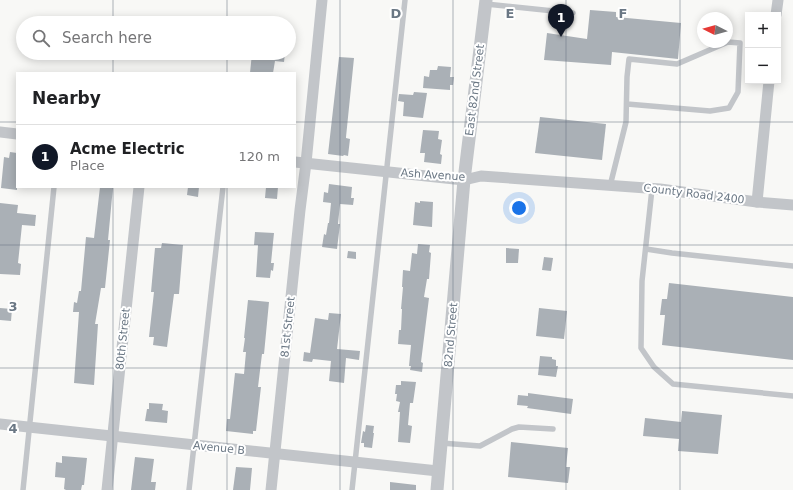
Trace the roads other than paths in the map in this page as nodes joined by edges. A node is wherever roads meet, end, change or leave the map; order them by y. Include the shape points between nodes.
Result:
1 (322, 0) edge
2 (405, 0) edge
3 (778, 0) edge
4 (486, 2) edge
5 (776, 12) edge
6 (573, 13) dead end
7 (769, 84) edge
8 (627, 104) junction
9 (0, 132) edge
10 (16, 134) edge
11 (296, 162) edge
12 (306, 164) junction
13 (386, 172) junction
14 (464, 180) junction
15 (595, 185) joint
16 (610, 186) junction
17 (54, 188) edge
18 (139, 188) edge
19 (223, 188) edge
20 (652, 189) junction
21 (757, 202) junction
22 (793, 205) edge
23 (646, 249) junction
24 (793, 266) edge
25 (793, 396) edge
26 (0, 424) edge
27 (30, 427) junction
28 (553, 429) dead end
29 (113, 436) junction
30 (441, 443) junction
31 (194, 445) junction
32 (275, 454) junction
33 (355, 462) junction
34 (438, 471) junction
35 (23, 490) edge
36 (107, 490) edge
37 (189, 490) edge
38 (272, 490) edge
39 (352, 490) edge
40 (436, 490) edge

1 - 12 street, 81st Street
2 - 13 lane
3 - 5 street
4 - 6 lane
4 - 14 street, East 82nd Street
7 - 21 street
8 - 8 lane via 629,59 677,64 728,42 740,43 738,92 729,108 710,111
8 - 16 lane via 626,122
9 - 10 street
11 - 12 street, Ash Avenue
12 - 13 street, Ash Avenue
12 - 32 street, 81st Street
13 - 14 street, Ash Avenue
13 - 33 lane
14 - 15 street, Ash Avenue via 481,176
14 - 30 street, 82nd Street
15 - 16 street, County Road 2400
16 - 20 street, County Road 2400
17 - 27 lane
18 - 29 street, 80th Street
19 - 31 lane
20 - 21 street, County Road 2400
20 - 23 lane
21 - 22 street, County Road 2400
23 - 24 lane
23 - 25 lane via 642,281 642,348 654,367 673,384
26 - 27 street, Avenue B
27 - 29 street, Avenue B
27 - 35 lane
28 - 30 lane via 519,427 480,446
29 - 31 street, Avenue B
29 - 36 street, 80th Street
30 - 34 street, 82nd Street
31 - 32 street, Avenue B
31 - 37 lane
32 - 33 street, Avenue B
32 - 38 street, 81st Street
33 - 34 street, Avenue B
33 - 39 lane
34 - 40 street, 82nd Street

